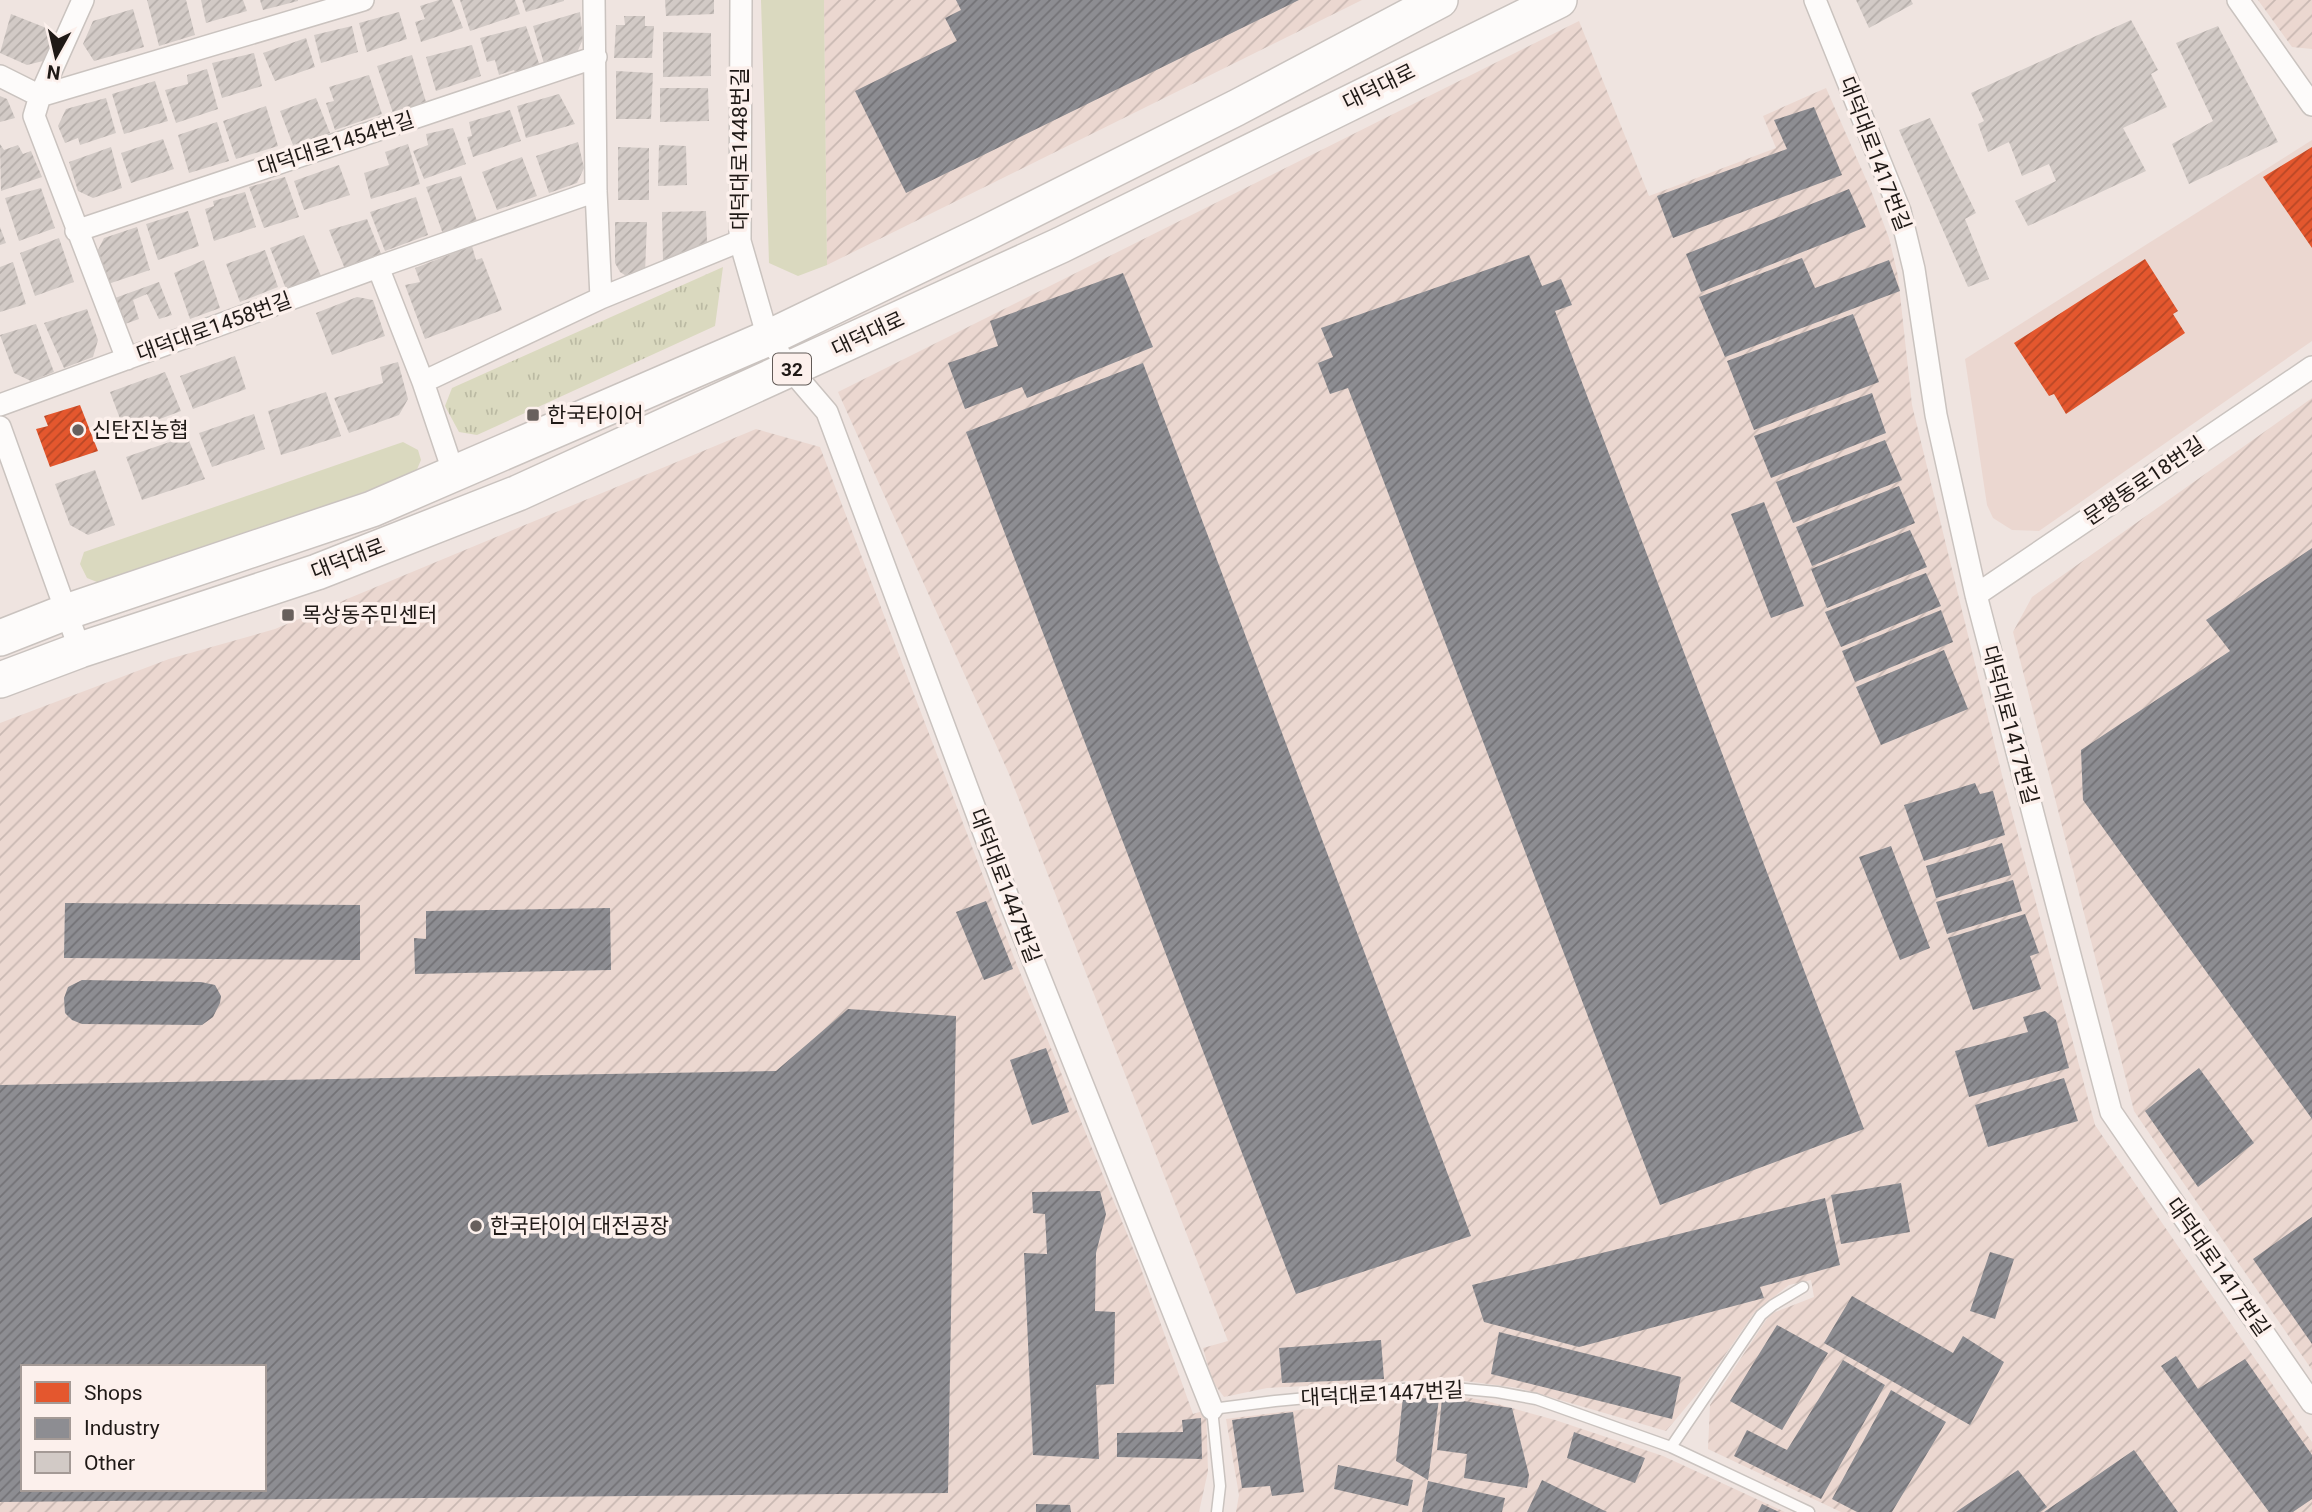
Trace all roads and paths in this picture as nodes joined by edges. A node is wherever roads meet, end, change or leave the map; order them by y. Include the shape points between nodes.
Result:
1 (83, 0) edge
2 (363, 0) edge
3 (594, 0) edge
4 (741, 0) edge
5 (1440, 0) edge
6 (1559, 0) edge
7 (1815, 0) edge
8 (2238, 0) edge
9 (596, 57) junction
10 (0, 76) edge
11 (2305, 78) edge
12 (40, 96) junction
13 (2312, 105) edge
14 (596, 191) junction
15 (76, 230) junction
16 (740, 241) junction
17 (378, 267) junction
18 (601, 298) junction
19 (768, 338) junction
20 (127, 359) junction
21 (2312, 367) edge
22 (791, 370) junction
23 (423, 382) junction
24 (0, 405) edge
25 (0, 427) edge
26 (454, 474) junction
27 (1976, 595) junction
28 (66, 612) junction
29 (0, 638) edge
30 (80, 650) junction
31 (0, 680) edge
32 (1803, 1287) dead end
33 (2312, 1402) edge
34 (1212, 1409) junction
35 (1671, 1447) junction
36 (1217, 1512) edge
37 (1809, 1512) edge

1 - 12 street, 대덕대로1458번길
2 - 12 street
3 - 9 street
4 - 16 street, 대덕대로1448번길
5 - 19 main road, 대덕대로 / 32 via 1236,108
6 - 22 main road, 대덕대로 / 32 via 1061,245
7 - 27 street, 대덕대로1417번길 via 1900,211 1914,269 1936,415
8 - 11 street
9 - 14 street
9 - 15 street, 대덕대로1454번길
10 - 12 street
11 - 13 street
12 - 15 street, 대덕대로1458번길 via 34,116
14 - 17 street
14 - 18 street
15 - 20 street, 대덕대로1458번길
16 - 18 street
16 - 19 street, 대덕대로1448번길
17 - 20 street, 대덕대로1458번길
17 - 23 street
18 - 23 street
19 - 22 street, 대덕대로1448번길
19 - 26 main road, 대덕대로 / 32
20 - 24 street
21 - 27 street, 문평동로18번길
22 - 30 main road, 대덕대로 / 32 via 518,493 317,572
22 - 34 street, 대덕대로1447번길 via 827,412 1009,900
23 - 26 street
25 - 28 street
26 - 28 main road, 대덕대로 / 32 via 372,509
27 - 33 street, 대덕대로1417번길 via 2111,1112
28 - 29 main road, 대덕대로 / 32
28 - 30 street
30 - 31 main road, 대덕대로 / 32
32 - 35 lane via 1760,1315
34 - 35 lane, 대덕대로1447번길 via 1443,1387 1536,1399
34 - 36 lane, 대덕대로1447번길 via 1220,1486
35 - 37 lane, 대덕대로1447번길

